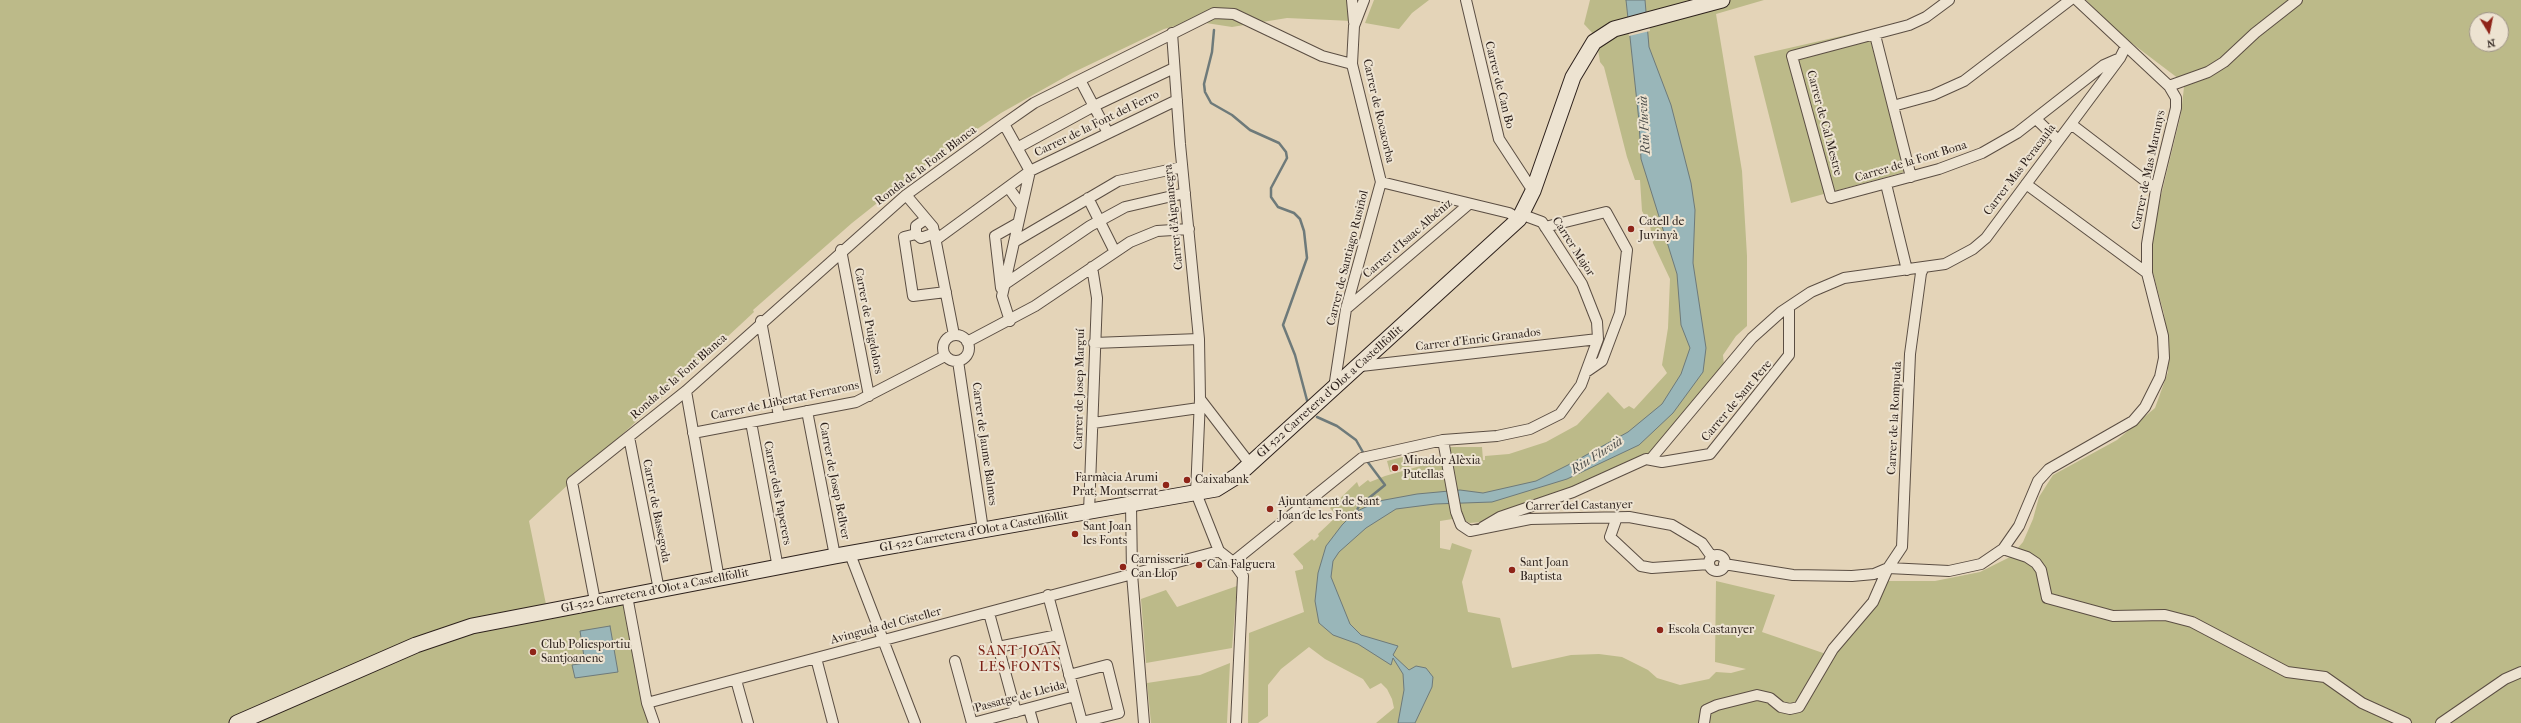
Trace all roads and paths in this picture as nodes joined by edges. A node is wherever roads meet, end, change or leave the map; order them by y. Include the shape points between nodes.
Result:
1 (1352, 0) edge
2 (1364, 0) edge
3 (1466, 0) edge
4 (1722, 0) edge
5 (1949, 0) edge
6 (2070, 0) edge
7 (2077, 0) edge
8 (2297, 0) edge
9 (1354, 26) junction
10 (1172, 33) junction
11 (1875, 35) junction
12 (2126, 46) junction
13 (2120, 58) junction
14 (1352, 64) junction
15 (1174, 68) junction
16 (1080, 80) junction
17 (2169, 86) junction
18 (1177, 100) junction
19 (1094, 106) junction
20 (1893, 106) junction
21 (2036, 119) junction
22 (1004, 124) junction
23 (2071, 124) junction
24 (1108, 133) junction
25 (2058, 140) junction
26 (1017, 148) junction
27 (1182, 167) junction
28 (1030, 171) junction
29 (1911, 177) junction
30 (1381, 182) junction
31 (1886, 184) junction
32 (2026, 184) junction
33 (1008, 187) junction
34 (2156, 189) junction
35 (1533, 191) junction
36 (1185, 193) junction
37 (906, 194) junction
38 (1088, 198) junction
39 (1831, 198) joint
40 (1469, 204) junction
41 (1021, 205) junction
42 (1521, 217) junction
43 (926, 219) junction
44 (1099, 221) junction
45 (1018, 223) junction
46 (1545, 227) junction
47 (1189, 229) junction
48 (916, 234) junction
49 (936, 236) junction
50 (1014, 242) junction
51 (841, 250) junction
52 (1115, 252) junction
53 (1092, 267) junction
54 (1924, 268) junction
55 (1907, 270) junction
56 (2147, 273) junction
57 (1005, 284) junction
58 (946, 292) junction
59 (1002, 296) junction
60 (1789, 308) junction
61 (1346, 309) junction
62 (761, 321) junction
63 (1010, 321) junction
64 (954, 335) junction
65 (1199, 339) junction
66 (1598, 339) junction
67 (967, 342) junction
68 (1094, 343) junction
69 (945, 356) junction
70 (958, 361) junction
71 (1361, 366) junction
72 (1586, 372) junction
73 (1334, 388) junction
74 (686, 391) junction
75 (869, 396) junction
76 (1200, 404) junction
77 (807, 411) junction
78 (779, 416) junction
79 (751, 422) junction
80 (1093, 423) junction
81 (693, 433) junction
82 (629, 437) junction
83 (1444, 443) junction
84 (1650, 460) junction
85 (1250, 464) junction
86 (1196, 493) junction
87 (1131, 504) junction
88 (1089, 512) junction
89 (1617, 517) junction
90 (1483, 527) junction
91 (983, 530) junction
92 (2003, 549) junction
93 (1219, 551) junction
94 (850, 554) junction
95 (835, 556) junction
96 (1710, 560) junction
97 (1233, 562) junction
98 (778, 568) junction
99 (1888, 568) junction
100 (1132, 574) junction
101 (719, 579) junction
102 (659, 590) junction
103 (1048, 595) junction
104 (627, 596) junction
105 (595, 601) junction
106 (989, 613) junction
107 (1058, 635) junction
108 (882, 641) junction
109 (998, 647) junction
110 (816, 658) junction
111 (955, 661) dead end
112 (2521, 672) edge
113 (1069, 675) junction
114 (736, 680) junction
115 (1075, 696) junction
116 (647, 702) junction
117 (1029, 708) junction
118 (1016, 712) junction
119 (1082, 722) edge
120 (237, 723) edge
121 (654, 723) edge
122 (748, 723) edge
123 (833, 723) edge
124 (915, 723) edge
125 (972, 723) edge
126 (1033, 723) edge
127 (1144, 723) edge
128 (1236, 723) edge
129 (1704, 723) edge
130 (2406, 723) edge
131 (2441, 723) edge

1 - 9 street
2 - 9 street, Carrer de Rocacorba
3 - 35 street, Carrer de Can Bo via 1499,139
4 - 35 street, GI-522 Carretera d'Olot a Castellfollit via 1605,32 1590,47 1573,77
5 - 11 street via 1914,22
6 - 20 street via 1964,80 1932,95
7 - 12 street
8 - 17 street via 2219,65 2184,82
9 - 14 street, Carrer de Rocacorba
10 - 14 street, Ronda de la Font Blanca via 1214,13 1234,14 1322,56
10 - 15 street, Carrer d'Aiguanegra
10 - 16 street, Ronda de la Font Blanca
11 - 20 street
11 - 39 street, Carrer de Cal Mestre via 1792,56
12 - 13 street, Carrer Mas Peracaula
12 - 17 street
13 - 21 street, Carrer de la Font Bona via 2104,64
13 - 23 street, Carrer Mas Peracaula
14 - 30 street, Carrer de Rocacorba
15 - 18 street, Carrer d'Aiguanegra
15 - 19 street
16 - 19 street
16 - 22 street, Ronda de la Font Blanca via 1034,103
17 - 34 street, Carrer de Mas Marunys via 2176,98 2176,108
18 - 24 street, Carrer de la Font del Ferro
18 - 27 street, Carrer d'Aiguanegra
19 - 24 street
19 - 26 street
20 - 29 street
21 - 25 street
21 - 29 street, Carrer de la Font Bona via 1982,153
22 - 26 street
22 - 37 street, Ronda de la Font Blanca
23 - 25 street, Carrer Mas Peracaula
23 - 34 street
24 - 28 street, Carrer de la Font del Ferro
25 - 32 street, Carrer Mas Peracaula
26 - 28 street
27 - 36 street, Carrer d'Aiguanegra
27 - 38 street via 1118,180
28 - 33 street, Carrer de la Font del Ferro
28 - 41 street
29 - 31 street, Carrer de la Font Bona
30 - 40 street, Carrer Major
30 - 61 street, Carrer de Santiago Rusiñol
31 - 39 street, Carrer de la Font Bona
31 - 55 street
32 - 54 street, Carrer Mas Peracaula via 1986,238 1973,249 1945,264
32 - 56 street
33 - 41 street
33 - 49 street, Carrer de la Font del Ferro
34 - 56 street, Carrer de Mas Marunys via 2147,244
35 - 42 street, GI-522 Carretera d'Olot a Castellfollit
36 - 44 street via 1125,207
36 - 47 street, Carrer d'Aiguanegra
37 - 43 street
37 - 51 street, Ronda de la Font Blanca
38 - 44 street
38 - 50 street
40 - 42 street, Carrer Major
40 - 61 street, Carrer d'Isaac Albéniz
41 - 45 street
42 - 46 street, Carrer Major via 1542,222
42 - 71 street, GI-522 Carretera d'Olot a Castellfollit
43 - 48 street via 916,226
43 - 49 street
44 - 52 street
44 - 57 street
45 - 50 street
45 - 59 street via 994,236
46 - 66 street, Carrer Major via 1582,284 1597,322
46 - 72 street via 1606,212 1627,250 1620,313 1602,361
47 - 52 street via 1157,231 1130,242
47 - 65 street, Carrer d'Aiguanegra
48 - 49 street via 921,238
48 - 58 street via 904,237 913,296
49 - 58 street
50 - 57 street
51 - 62 street, Ronda de la Font Blanca
51 - 75 street, Carrer de Puigdolors
52 - 53 street
53 - 63 street
53 - 68 street, Carrer de Josep Marguí via 1097,298
54 - 55 street, Carrer Mas Peracaula
54 - 99 street, Carrer de la Rompuda via 1921,273 1910,354 1902,547
55 - 60 street via 1831,282 1811,292
56 - 92 street, Carrer de Mas Marunys via 2163,336 2164,350 2160,377 2154,393 2133,420 2049,469 2038,481 2018,526
57 - 59 street
58 - 64 street
59 - 63 street
60 - 84 street via 1752,338
60 - 84 street, Carrer de Sant Pere via 1789,355 1710,454 1662,462
61 - 73 street, Carrer de Santiago Rusiñol
62 - 74 street, Ronda de la Font Blanca
62 - 78 street
63 - 67 street
64 - 67 street via 962,337
64 - 69 street via 946,339 942,348
65 - 68 street
65 - 76 street, Carrer d'Aiguanegra
66 - 71 street, Carrer d'Enric Granados
66 - 72 street, Carrer Major
67 - 70 street via 969,350 965,357
68 - 80 street, Carrer de Josep Marguí
69 - 70 street
69 - 75 street, Carrer de Llibertat Ferrarons
70 - 91 street, Carrer de Jaume Balmes
71 - 73 street, GI-522 Carretera d'Olot a Castellfollit
72 - 83 street, Carrer Major via 1581,385 1560,414 1524,431
73 - 85 street, GI-522 Carretera d'Olot a Castellfollit
74 - 81 street
74 - 82 street, Ronda de la Font Blanca
75 - 77 street, Carrer de Llibertat Ferrarons via 856,402
76 - 80 street
76 - 85 street
76 - 86 street, Carrer d'Aiguanegra
77 - 78 street, Carrer de Llibertat Ferrarons
77 - 95 street, Carrer de Josep Bellver
78 - 79 street, Carrer de Llibertat Ferrarons
79 - 81 street, Carrer de Llibertat Ferrarons
79 - 98 street, Carrer dels Paperers
80 - 88 street, Carrer de Josep Marguí
81 - 101 street
82 - 102 street, Carrer de Bassegoda
82 - 105 street, Ronda de la Font Blanca via 572,482
83 - 90 street, Carrer de Sant Pere via 1456,512 1461,525 1470,531
83 - 97 street via 1362,458
84 - 90 street, Carrer de Sant Pere via 1646,459 1573,492 1500,517
85 - 86 street, GI-522 Carretera d'Olot a Castellfollit via 1237,476 1216,488
86 - 87 street, GI-522 Carretera d'Olot a Castellfollit
86 - 93 street
87 - 88 street, GI-522 Carretera d'Olot a Castellfollit
87 - 100 street
88 - 91 street, GI-522 Carretera d'Olot a Castellfollit
89 - 90 street, Carrer del Castanyer via 1530,518
89 - 96 street, Carrer del Castanyer via 1672,525 1702,543
89 - 96 street via 1610,536 1641,566 1652,568
91 - 94 street, GI-522 Carretera d'Olot a Castellfollit
92 - 99 street, Carrer de Mas Marunys via 1981,564 1949,571
92 - 130 street via 2027,557 2036,563 2041,570 2047,598 2113,616 2165,614 2192,622 2287,672 2325,677 2362,703
93 - 97 street
93 - 100 street, Avinguda del Cisteller
94 - 95 street, GI-522 Carretera d'Olot a Castellfollit
94 - 108 street
95 - 98 street, GI-522 Carretera d'Olot a Castellfollit
96 - 99 street via 1719,556 1724,564 1793,575 1852,576 1874,574
97 - 128 street via 1243,576
98 - 101 street, GI-522 Carretera d'Olot a Castellfollit
99 - 129 street, Carrer de la Rompuda via 1873,602 1833,649 1799,708 1780,707 1770,698 1757,695 1706,710
100 - 103 street, Avinguda del Cisteller
100 - 127 street
101 - 102 street, GI-522 Carretera d'Olot a Castellfollit
102 - 104 street, GI-522 Carretera d'Olot a Castellfollit
103 - 106 street, Avinguda del Cisteller
103 - 107 street
104 - 105 street, GI-522 Carretera d'Olot a Castellfollit
104 - 116 street
105 - 120 street, GI-522 Carretera d'Olot a Castellfollit via 472,626 416,644
106 - 108 street, Avinguda del Cisteller
106 - 109 street
107 - 109 street
107 - 113 street
108 - 110 street, Avinguda del Cisteller
108 - 124 street
109 - 118 street
110 - 114 street, Avinguda del Cisteller
110 - 123 street
111 - 125 street
112 - 131 street via 2505,679
113 - 115 street
113 - 119 street via 1107,665 1119,713
114 - 116 street, Avinguda del Cisteller
114 - 122 street
115 - 117 street, Passatge de Lleida
115 - 119 street
116 - 121 street
117 - 118 street, Passatge de Lleida
117 - 126 street
118 - 125 street, Passatge de Lleida

